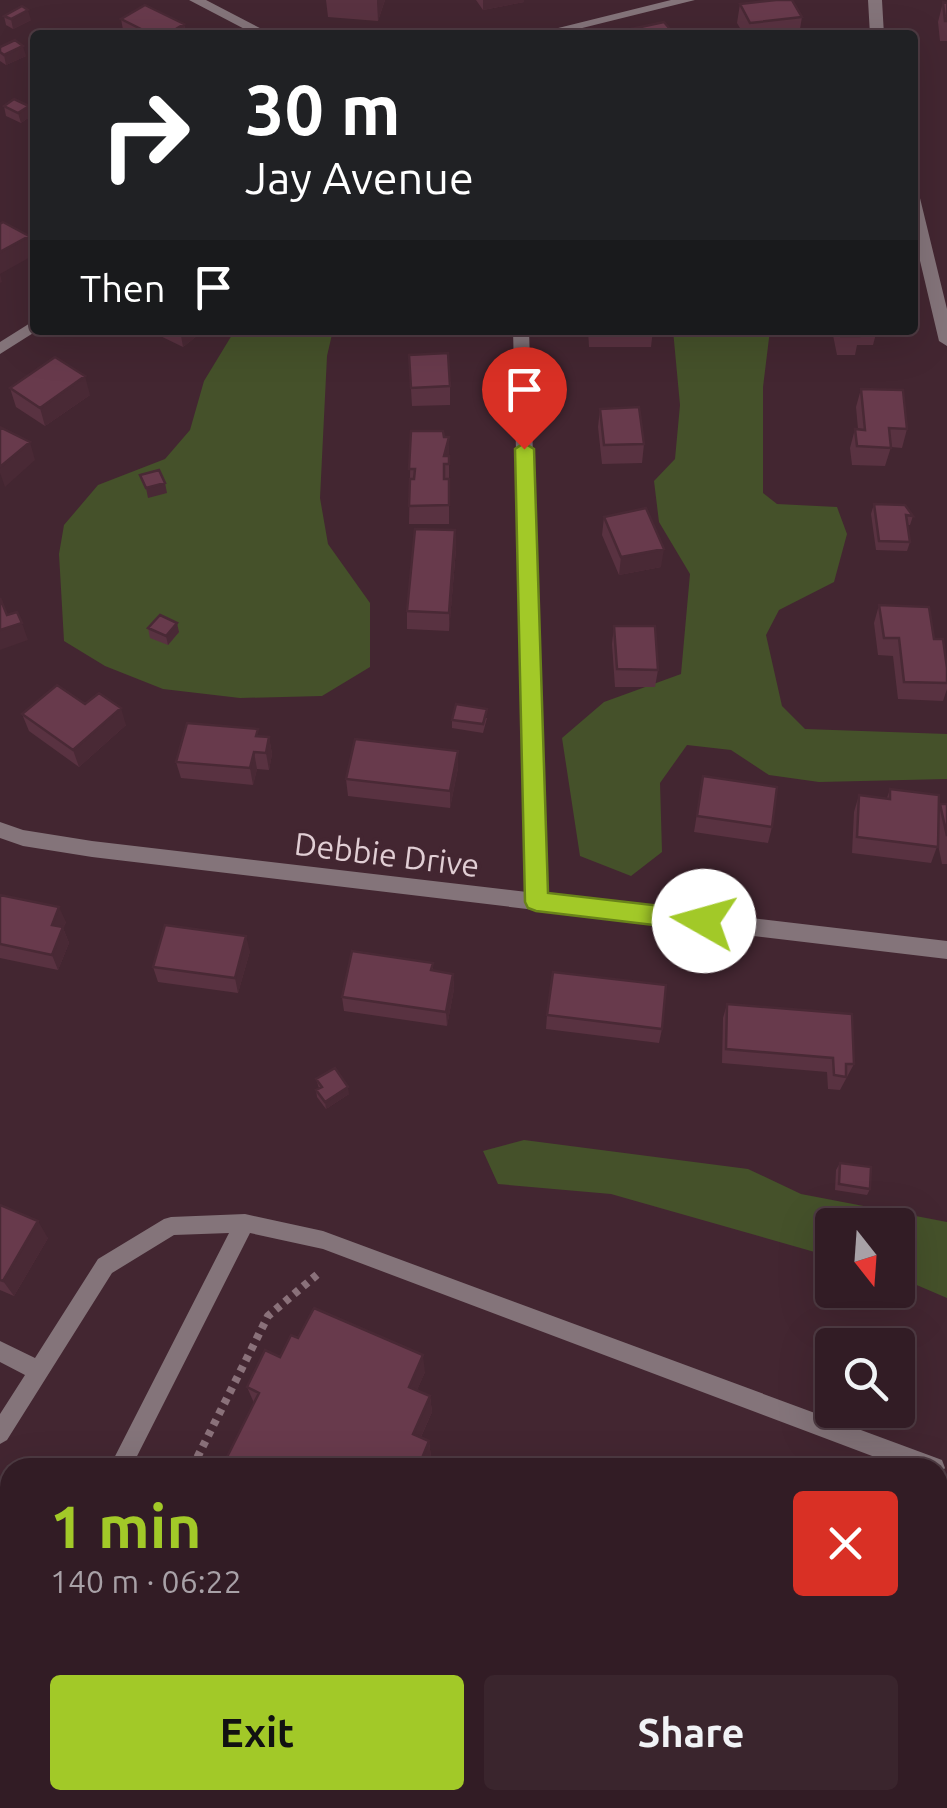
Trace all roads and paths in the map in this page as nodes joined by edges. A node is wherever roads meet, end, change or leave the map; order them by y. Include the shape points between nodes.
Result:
1 (196, 0) edge
2 (688, 0) edge
3 (875, 0) edge
4 (256, 30) edge
5 (559, 30) edge
6 (877, 30) edge
7 (918, 219) edge
8 (30, 329) edge
9 (521, 335) edge
10 (947, 341) edge
11 (0, 350) edge
12 (0, 830) edge
13 (536, 902) junction
14 (947, 950) edge
15 (245, 1223) junction
16 (319, 1273) dead end
17 (0, 1352) edge
18 (40, 1371) junction
19 (0, 1434) edge
20 (124, 1458) edge
21 (197, 1458) edge
22 (909, 1458) edge

1 - 4 street
2 - 5 street
3 - 6 street
7 - 10 street
8 - 11 street
9 - 13 street
12 - 13 street, Debbie Drive via 92,850
13 - 14 street, Debbie Drive
15 - 18 lane via 171,1226 105,1266
15 - 20 lane
15 - 22 lane via 323,1240
16 - 21 path via 268,1316
17 - 18 lane
18 - 19 lane

